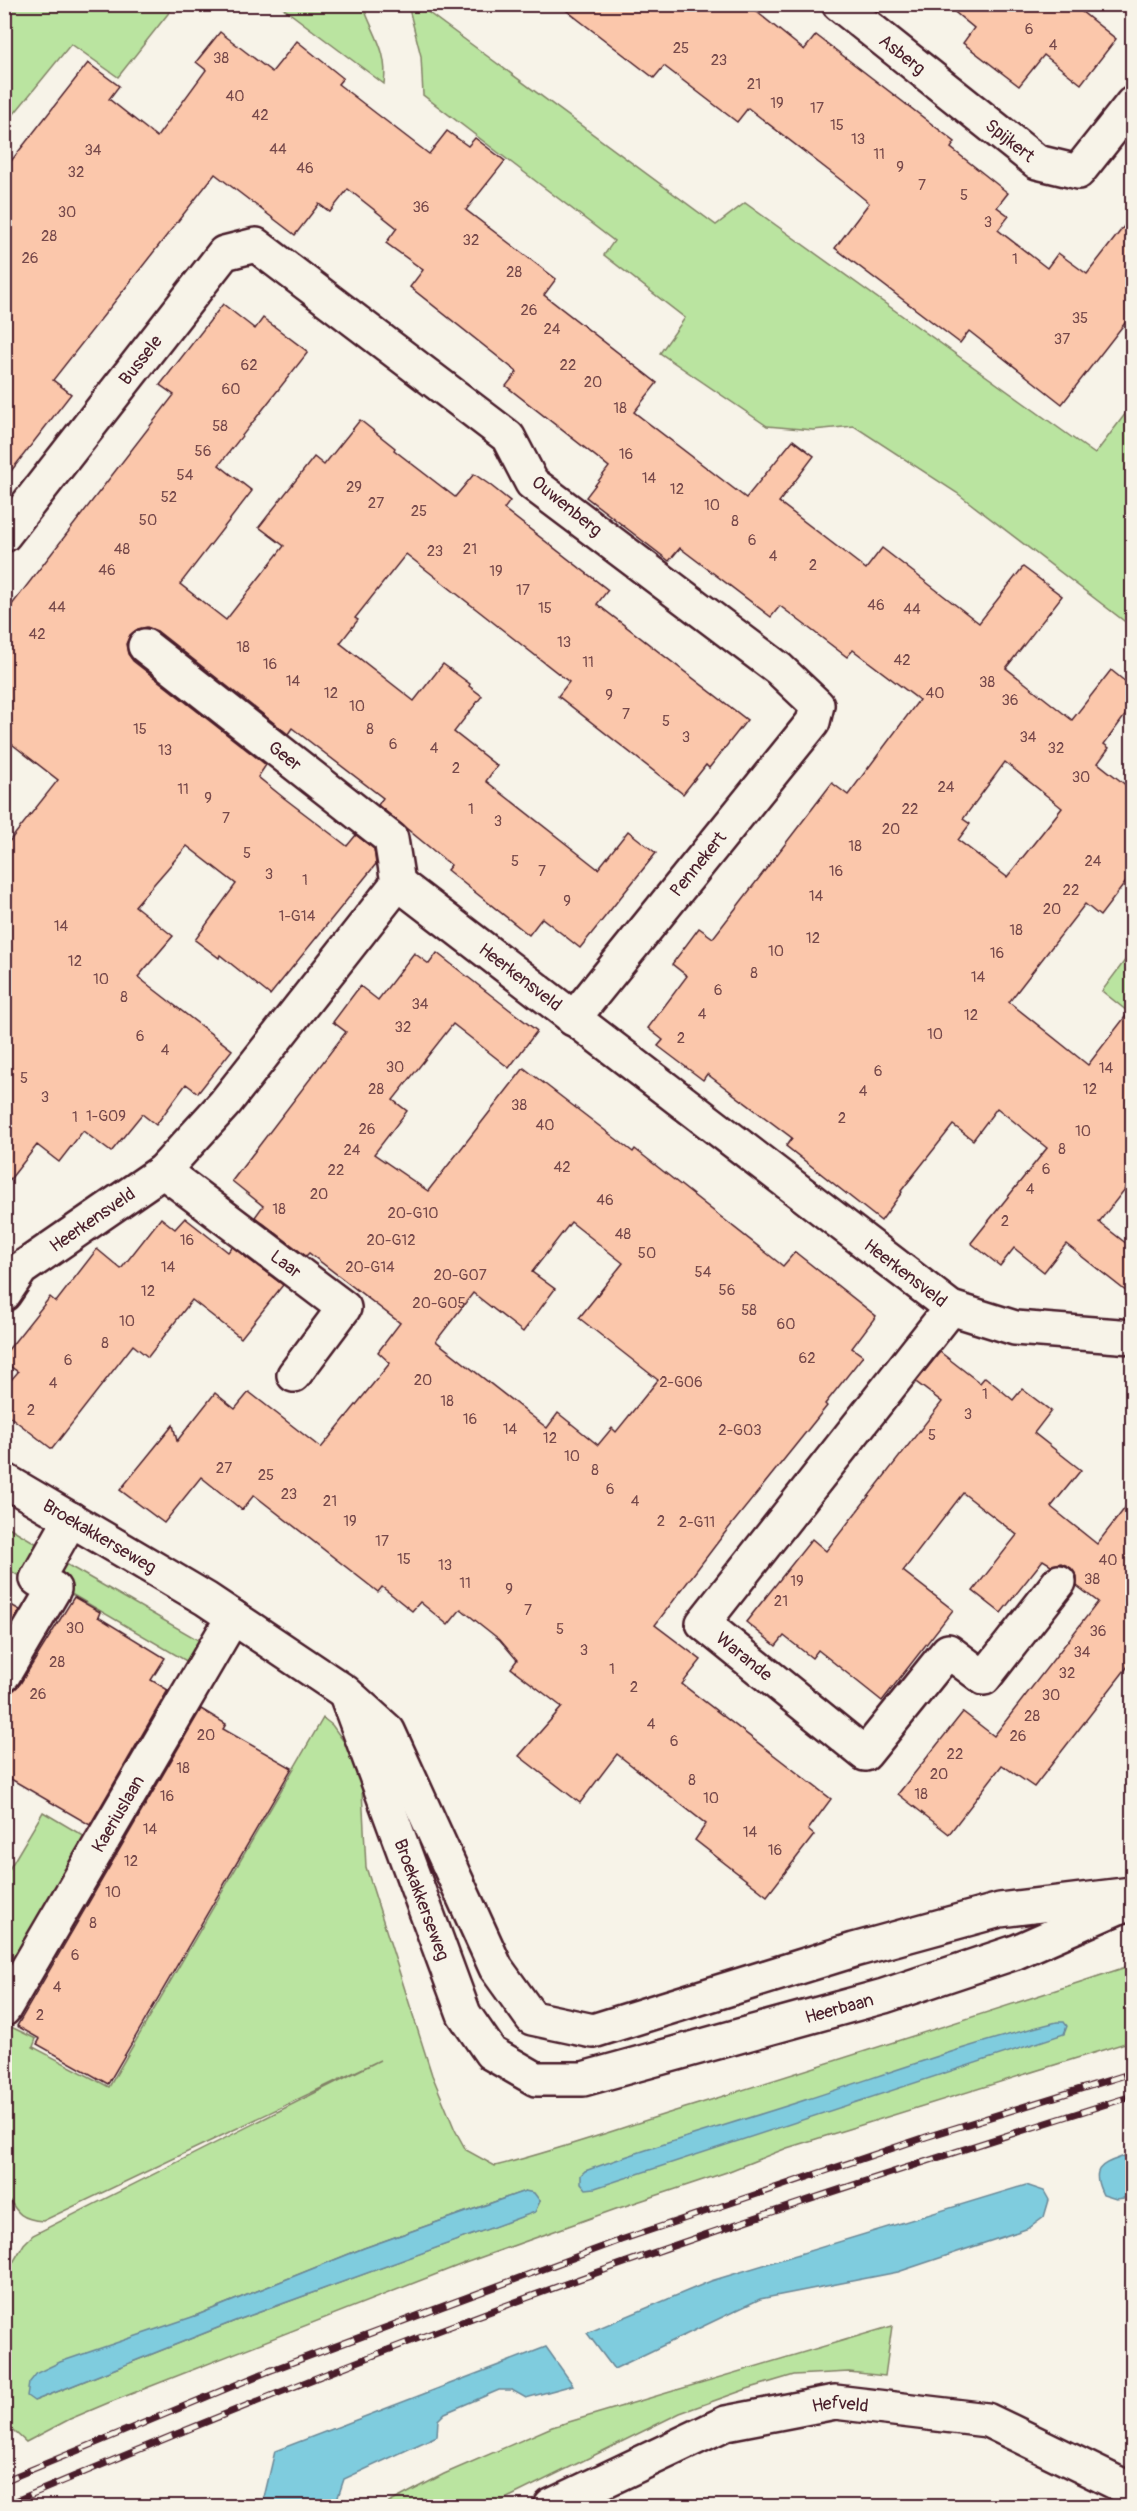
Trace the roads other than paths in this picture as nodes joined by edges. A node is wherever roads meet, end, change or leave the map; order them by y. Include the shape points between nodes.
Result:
1 (839, 4) edge
2 (1132, 104) edge
3 (966, 106) joint
4 (300, 276) joint
5 (4, 535) edge
6 (145, 646) dead end
7 (817, 705) joint
8 (399, 883) junction
9 (573, 1019) junction
10 (163, 1171) junction
11 (4, 1294) edge
12 (951, 1308) junction
13 (1132, 1337) edge
14 (294, 1375) dead end
15 (4, 1480) edge
16 (71, 1519) junction
17 (1059, 1582) dead end
18 (233, 1617) junction
19 (4, 1674) edge
20 (345, 1692) junction
21 (1132, 1894) edge
22 (1132, 1900) edge
23 (4, 2009) edge
24 (536, 2079) joint
25 (1132, 2494) edge
26 (551, 2506) edge

1 - 3 street, Asberg
2 - 3 street, Spijkert via 1078,172 1036,162
4 - 5 street, Bussele via 256,245 224,254
4 - 7 street, Ouwenberg via 508,437 532,483 779,669
6 - 8 street, Geer via 391,839
7 - 9 street, Pennekert via 813,722
8 - 9 street, Heerkensveld
8 - 10 street, Heerkensveld via 225,1103
9 - 12 street, Heerkensveld
10 - 11 street, Heerkensveld via 21,1269
10 - 14 street, Laar via 344,1308
12 - 13 street, Heerkensveld via 1015,1328
12 - 17 street, Warande via 703,1623 865,1754 948,1651 984,1678
15 - 16 street, Broekakkerseweg
16 - 18 street, Broekakkerseweg
16 - 19 street via 37,1579 54,1589
18 - 20 street, Broekakkerseweg
18 - 23 street, Kaeriuslaan
20 - 21 street, Broekakkerseweg via 388,1731 496,1968 532,2018 593,2031 854,1950 1000,1910
20 - 24 street, Broekakkerseweg via 464,2014 492,2053
22 - 24 street, Heerbaan via 1016,1952 884,1996 584,2079
25 - 26 street, Hefveld via 1122,2485 987,2420 835,2402 726,2423

